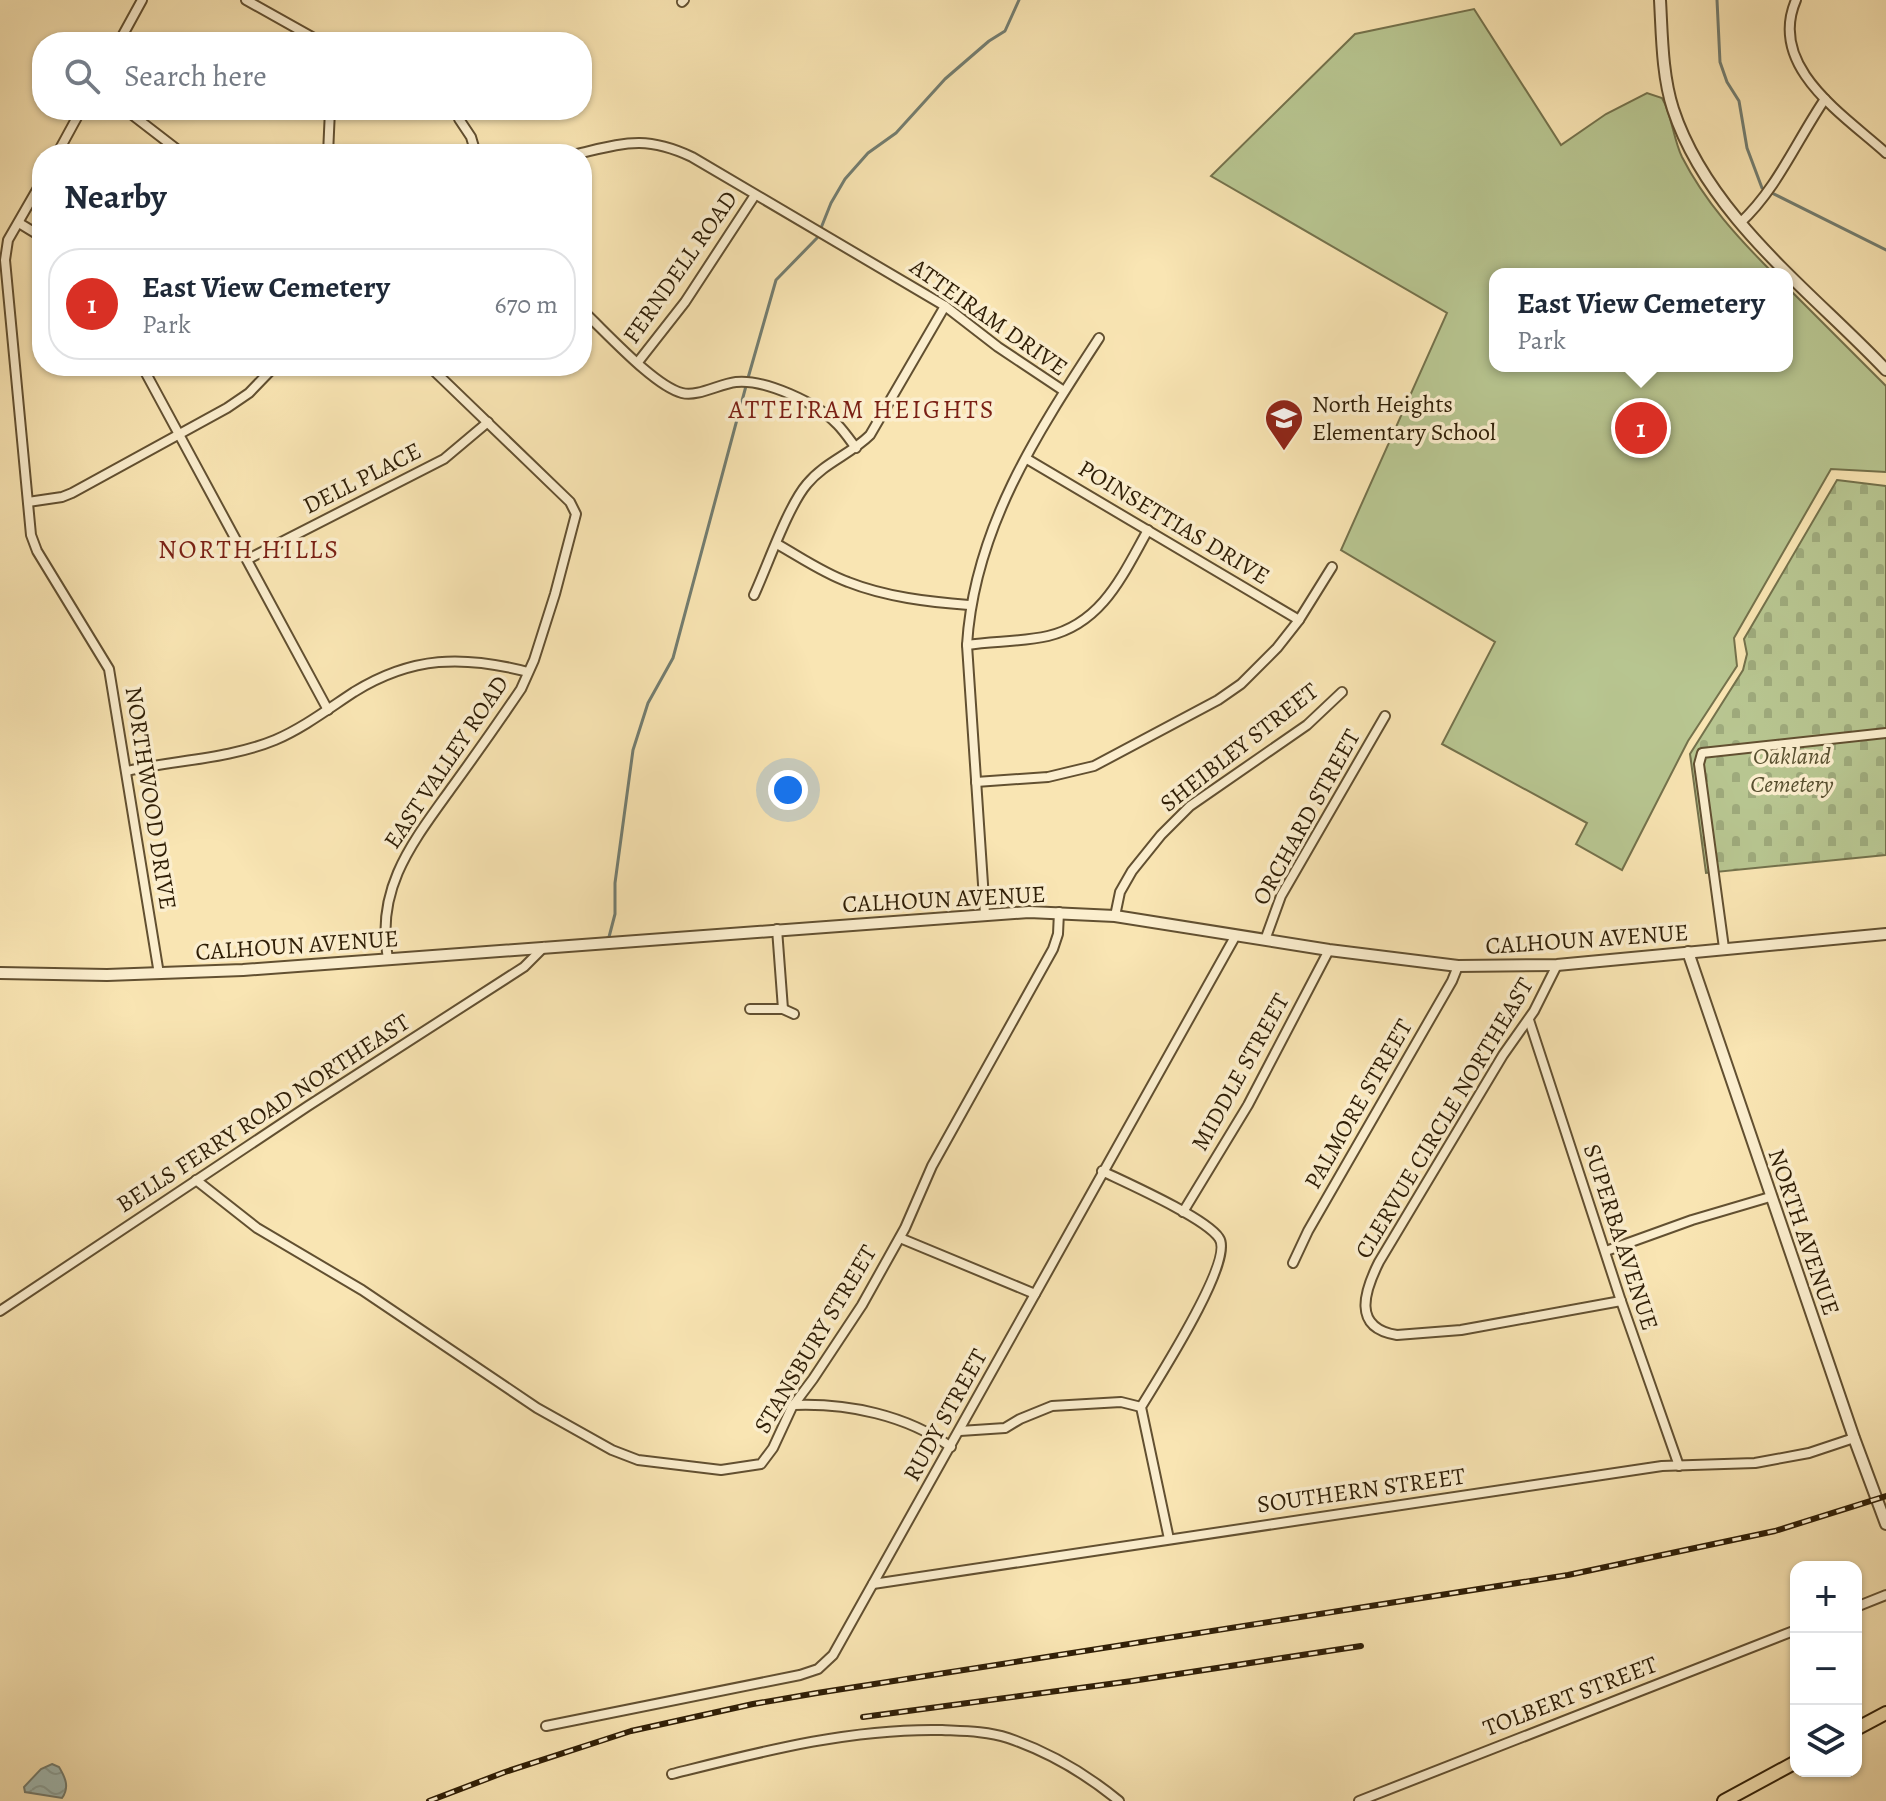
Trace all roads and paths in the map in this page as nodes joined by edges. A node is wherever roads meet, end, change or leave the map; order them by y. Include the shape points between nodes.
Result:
1 (142, 0) edge
2 (246, 0) edge
3 (1660, 0) edge
4 (1796, 0) edge
5 (124, 32) edge
6 (303, 32) edge
7 (1825, 99) junction
8 (76, 120) edge
9 (139, 120) edge
10 (330, 120) edge
11 (460, 120) edge
12 (62, 144) edge
13 (170, 144) edge
14 (328, 144) edge
15 (473, 144) edge
16 (592, 151) edge
17 (1886, 153) edge
18 (755, 195) junction
19 (32, 199) edge
20 (19, 223) junction
21 (1740, 223) junction
22 (32, 231) edge
23 (1785, 268) edge
24 (1793, 276) edge
25 (945, 306) junction
26 (592, 319) edge
27 (1099, 338) dead end
28 (638, 362) junction
29 (1886, 370) edge
30 (147, 376) edge
31 (265, 376) edge
32 (440, 376) edge
33 (1064, 391) junction
34 (488, 422) junction
35 (179, 434) junction
36 (856, 448) junction
37 (1027, 459) junction
38 (28, 502) junction
39 (1148, 530) junction
40 (777, 544) junction
41 (248, 559) junction
42 (1332, 567) dead end
43 (754, 595) dead end
44 (969, 605) junction
45 (1299, 620) junction
46 (967, 645) junction
47 (528, 672) junction
48 (1342, 692) dead end
49 (328, 710) junction
50 (1385, 716) dead end
51 (1886, 733) edge
52 (127, 771) junction
53 (976, 782) junction
54 (1059, 912) junction
55 (985, 914) junction
56 (1115, 916) junction
57 (777, 929) junction
58 (1886, 934) edge
59 (1236, 935) junction
60 (1265, 940) junction
61 (545, 947) junction
62 (1724, 948) junction
63 (1329, 950) junction
64 (1688, 952) junction
65 (388, 959) junction
66 (1557, 965) junction
67 (1458, 966) junction
68 (0, 973) edge
69 (159, 974) junction
70 (750, 1009) dead end
71 (783, 1009) junction
72 (794, 1014) dead end
73 (1529, 1020) junction
74 (1102, 1171) junction
75 (196, 1180) junction
76 (1770, 1197) junction
77 (1183, 1212) junction
78 (900, 1238) junction
79 (1606, 1251) junction
80 (1293, 1263) dead end
81 (1035, 1294) junction
82 (1621, 1301) junction
83 (0, 1311) edge
84 (794, 1405) junction
85 (1141, 1407) junction
86 (960, 1431) junction
87 (1854, 1438) junction
88 (951, 1447) junction
89 (1679, 1466) junction
90 (1886, 1524) edge
91 (1169, 1539) junction
92 (873, 1584) junction
93 (1886, 1595) edge
94 (1862, 1605) edge
95 (1790, 1632) edge
96 (1886, 1713) edge
97 (546, 1726) dead end
98 (1862, 1726) edge
99 (1790, 1765) edge
100 (672, 1774) dead end
101 (1119, 1801) edge
102 (1359, 1801) edge
103 (1724, 1801) edge

1 - 5 street
2 - 6 street
3 - 21 street via 1673,108 1700,165
4 - 7 street via 1790,33 1796,61
7 - 17 street
7 - 21 street via 1779,174
8 - 12 street
9 - 13 street
10 - 14 street
11 - 15 street
16 - 18 street, ATTEIRAM DRIVE via 655,143 692,157
18 - 25 street, ATTEIRAM DRIVE
18 - 28 street, FERNDELL ROAD via 685,302
19 - 20 street, NORTHWOOD DRIVE
20 - 22 street
20 - 38 street, NORTHWOOD DRIVE via 8,240 5,260
21 - 23 street
24 - 29 street
25 - 33 street, ATTEIRAM DRIVE
25 - 36 street via 878,424
26 - 28 street
27 - 33 street
28 - 36 street via 658,381 682,393 733,383 765,384 783,391 836,423
30 - 35 street
31 - 35 street via 249,393
32 - 34 street, EAST VALLEY ROAD
33 - 37 street, ATTEIRAM DRIVE
34 - 41 street, DELL PLACE via 444,459
34 - 47 street, EAST VALLEY ROAD via 576,514
35 - 38 street via 72,493
35 - 41 street
36 - 40 street via 808,482
37 - 39 street, POINSETTIAS DRIVE
37 - 44 street, ATTEIRAM DRIVE via 995,517
38 - 52 street, NORTHWOOD DRIVE via 32,543 109,669
39 - 45 street, POINSETTIAS DRIVE
39 - 46 street via 1107,601 1081,623 1046,637
40 - 43 street
40 - 44 street via 863,587
41 - 49 street
42 - 45 street
44 - 46 street, ATTEIRAM DRIVE
45 - 53 street via 1241,684 1133,747 1094,766 1061,774
46 - 53 street, ATTEIRAM DRIVE
47 - 49 street via 475,660 409,666 372,681
47 - 65 street, EAST VALLEY ROAD via 404,856 388,904
48 - 56 street, SHEIBLEY STREET via 1307,725 1190,806 1132,871
49 - 52 street via 257,747
50 - 60 street, ORCHARD STREET via 1281,896
51 - 62 street via 1702,753 1699,764
52 - 69 street, NORTHWOOD DRIVE
53 - 55 street, ATTEIRAM DRIVE
54 - 55 street, CALHOUN AVENUE
54 - 56 street, CALHOUN AVENUE
54 - 78 street, STANSBURY STREET via 1053,949 932,1166
55 - 57 street, CALHOUN AVENUE
56 - 59 street, CALHOUN AVENUE
57 - 61 street, CALHOUN AVENUE
57 - 71 street
58 - 62 street, CALHOUN AVENUE
59 - 60 street, CALHOUN AVENUE
59 - 74 street, RUDY STREET
60 - 63 street, CALHOUN AVENUE
61 - 65 street, CALHOUN AVENUE
61 - 75 street, BELLS FERRY ROAD NORTHEAST via 524,967
62 - 64 street, CALHOUN AVENUE
63 - 67 street, CALHOUN AVENUE
63 - 77 street, MIDDLE STREET via 1248,1105
64 - 66 street, CALHOUN AVENUE
64 - 76 street, NORTH AVENUE
65 - 69 street, CALHOUN AVENUE
66 - 67 street, CALHOUN AVENUE
66 - 73 street, CLERVUE CIRCLE NORTHEAST
67 - 80 street, PALMORE STREET
68 - 69 street, CALHOUN AVENUE
70 - 71 street
71 - 72 street
73 - 79 street, SUPERBA AVENUE
73 - 82 street, CLERVUE CIRCLE NORTHEAST via 1379,1262 1365,1293 1369,1317 1387,1333 1416,1334
74 - 77 street
74 - 81 street, RUDY STREET
75 - 83 street, BELLS FERRY ROAD NORTHEAST
75 - 84 street, STANSBURY STREET via 257,1228 362,1290 537,1408 638,1460 721,1470 761,1464
76 - 79 street
76 - 87 street, NORTH AVENUE
77 - 85 street via 1219,1237 1220,1264
78 - 81 street
78 - 84 street, STANSBURY STREET
79 - 82 street, SUPERBA AVENUE
81 - 86 street, RUDY STREET
82 - 89 street, SUPERBA AVENUE
84 - 88 street via 881,1414
85 - 86 street via 1121,1402 1052,1406 1005,1428
85 - 91 street
86 - 88 street, RUDY STREET
87 - 89 street, SOUTHERN STREET via 1780,1459
87 - 90 street, NORTH AVENUE
88 - 92 street, RUDY STREET
89 - 91 street, SOUTHERN STREET
91 - 92 street, SOUTHERN STREET
92 - 97 street, RUDY STREET via 833,1655 818,1669
93 - 94 street
95 - 102 street, TOLBERT STREET
96 - 98 main road
99 - 103 main road
100 - 101 street via 872,1732 972,1731 1006,1737 1056,1758

